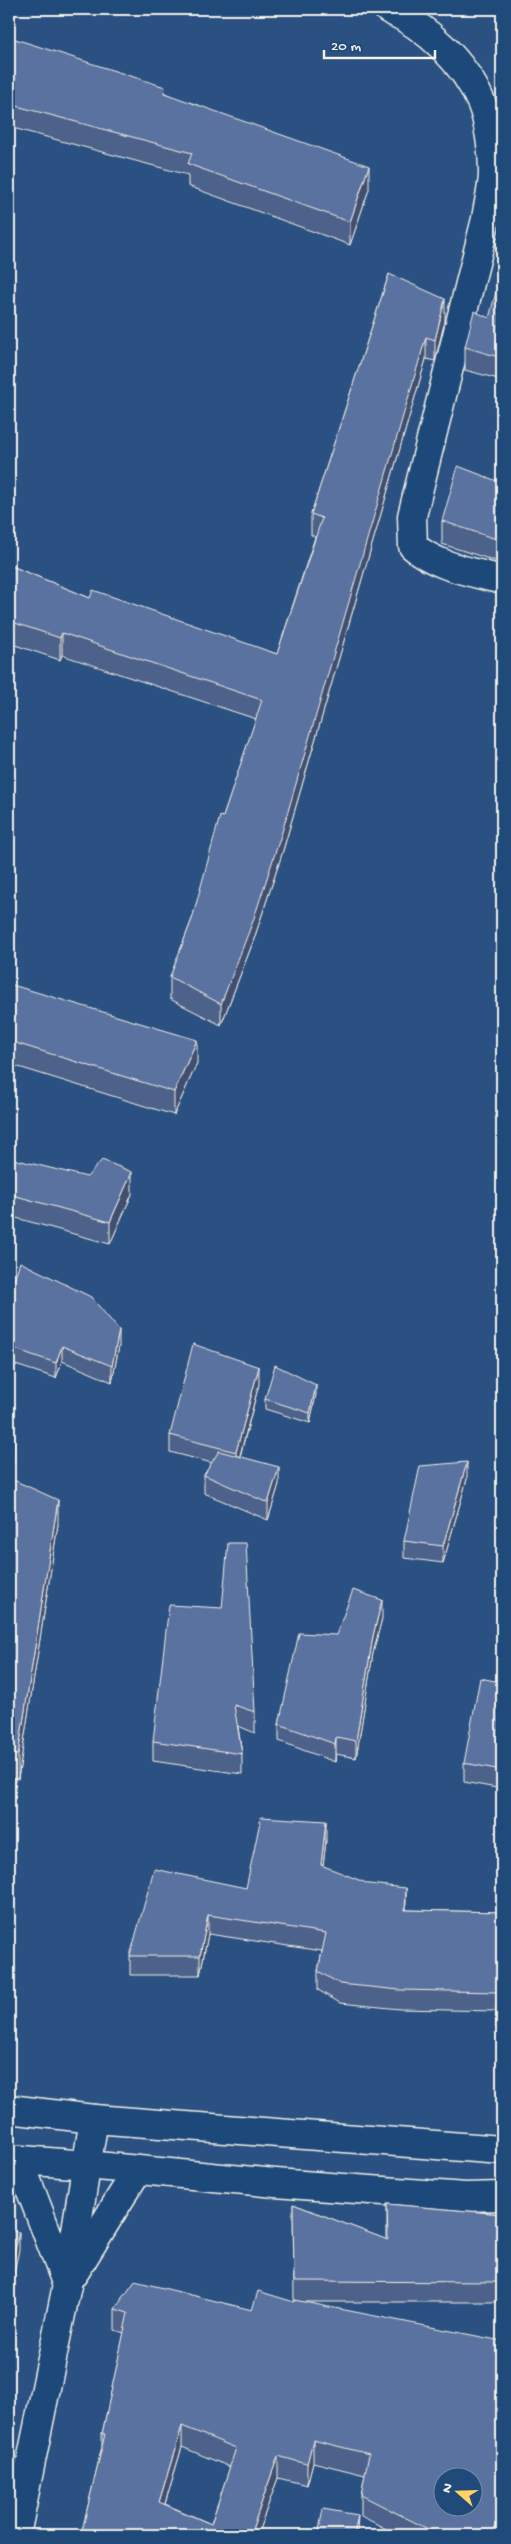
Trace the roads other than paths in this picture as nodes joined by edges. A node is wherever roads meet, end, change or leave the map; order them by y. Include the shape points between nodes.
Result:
1 (388, 9) edge
2 (502, 580) edge
3 (9, 2109) edge
4 (94, 2119) junction
5 (502, 2150) edge
6 (14, 2159) edge
7 (87, 2166) junction
8 (137, 2171) junction
9 (502, 2196) edge
10 (67, 2285) junction
11 (16, 2535) edge

1 - 2 street via 428,35 458,62 482,102 493,175 486,219 412,516 413,546 444,564
3 - 4 street
4 - 5 street
4 - 7 street
6 - 7 street
6 - 10 street
7 - 8 street
7 - 10 street
8 - 9 street via 465,2197
8 - 10 street
10 - 11 street

